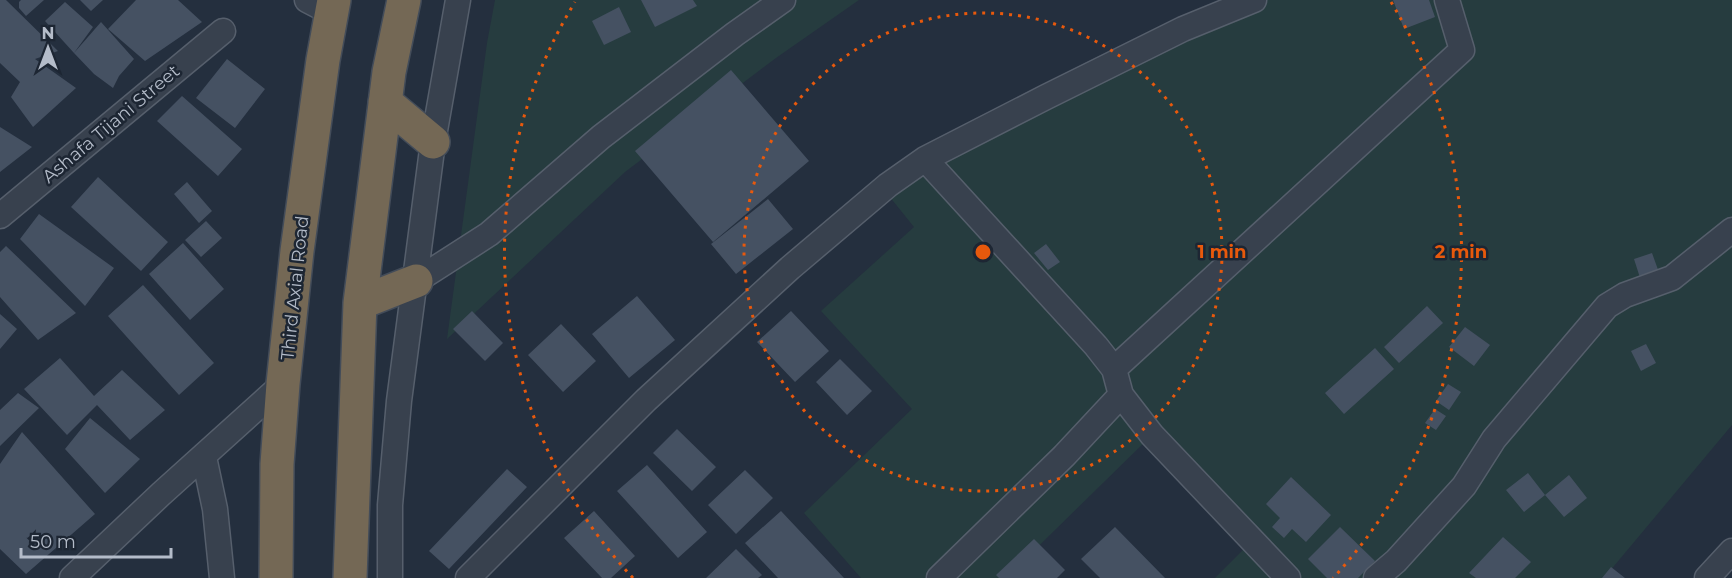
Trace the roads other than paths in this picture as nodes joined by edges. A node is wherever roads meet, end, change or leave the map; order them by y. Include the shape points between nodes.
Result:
1 (405, 0) edge
2 (458, 0) edge
3 (783, 0) edge
4 (1254, 0) edge
5 (1447, 0) edge
6 (324, 4) edge
7 (223, 31) dead end
8 (386, 102) junction
9 (433, 142) junction
10 (926, 159) junction
11 (0, 216) edge
12 (1732, 230) edge
13 (416, 281) junction
14 (360, 303) junction
15 (1114, 369) junction
16 (283, 384) junction
17 (1121, 395) junction
18 (204, 457) junction
19 (1732, 551) edge
20 (72, 578) edge
21 (222, 578) edge
22 (276, 578) edge
23 (350, 578) edge
24 (390, 578) edge
25 (468, 578) edge
26 (939, 578) edge
27 (1288, 578) edge
28 (1376, 578) edge
29 (1707, 578) edge

1 - 8 highway
2 - 9 street
3 - 13 street via 619,123 489,234
4 - 10 street via 1184,29
5 - 15 street via 1462,50
6 - 16 highway, Third Axial Road
7 - 11 street, Ashafa Tijani Street
8 - 9 highway
8 - 14 highway
9 - 13 street
10 - 15 street
10 - 25 street via 888,185 646,400
12 - 28 street via 1672,278 1607,306 1494,440 1464,486
13 - 14 highway
13 - 24 street via 399,401 390,505
14 - 23 highway
15 - 17 street
16 - 18 street
16 - 22 highway, Third Axial Road
17 - 26 street
17 - 27 street via 1152,435
18 - 20 street
18 - 21 street via 215,509
19 - 29 street

